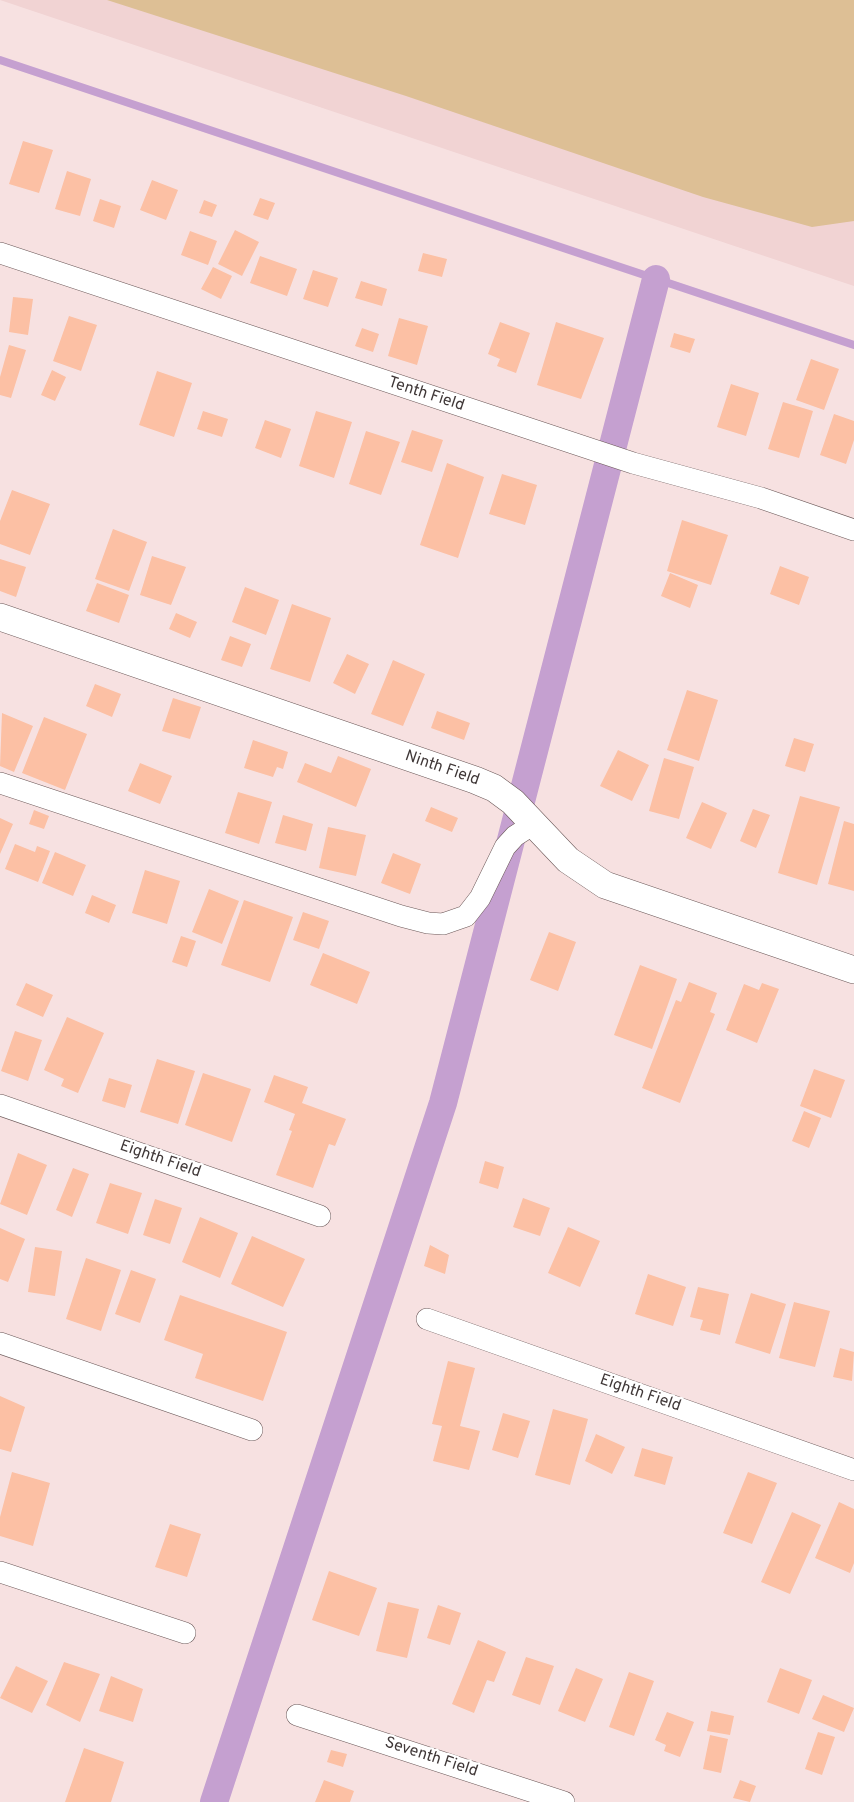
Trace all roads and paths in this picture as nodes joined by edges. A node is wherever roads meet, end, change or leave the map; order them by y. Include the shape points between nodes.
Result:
1 (0, 253) edge
2 (854, 530) edge
3 (0, 617) edge
4 (0, 783) edge
5 (532, 825) junction
6 (854, 970) edge
7 (0, 1105) edge
8 (320, 1216) dead end
9 (427, 1319) dead end
10 (0, 1343) edge
11 (252, 1430) dead end
12 (854, 1470) edge
13 (0, 1572) edge
14 (185, 1633) dead end
15 (297, 1715) dead end
16 (564, 1802) edge

1 - 2 street, Tenth Field via 564,441 761,498
3 - 5 street, Ninth Field via 475,780 513,802
4 - 5 street via 428,923 443,924 466,916 480,898 496,861 515,836
5 - 6 street, Ninth Field via 568,860 605,885
7 - 8 street, Eighth Field
9 - 12 street, Eighth Field
10 - 11 street
13 - 14 street
15 - 16 street, Seventh Field

